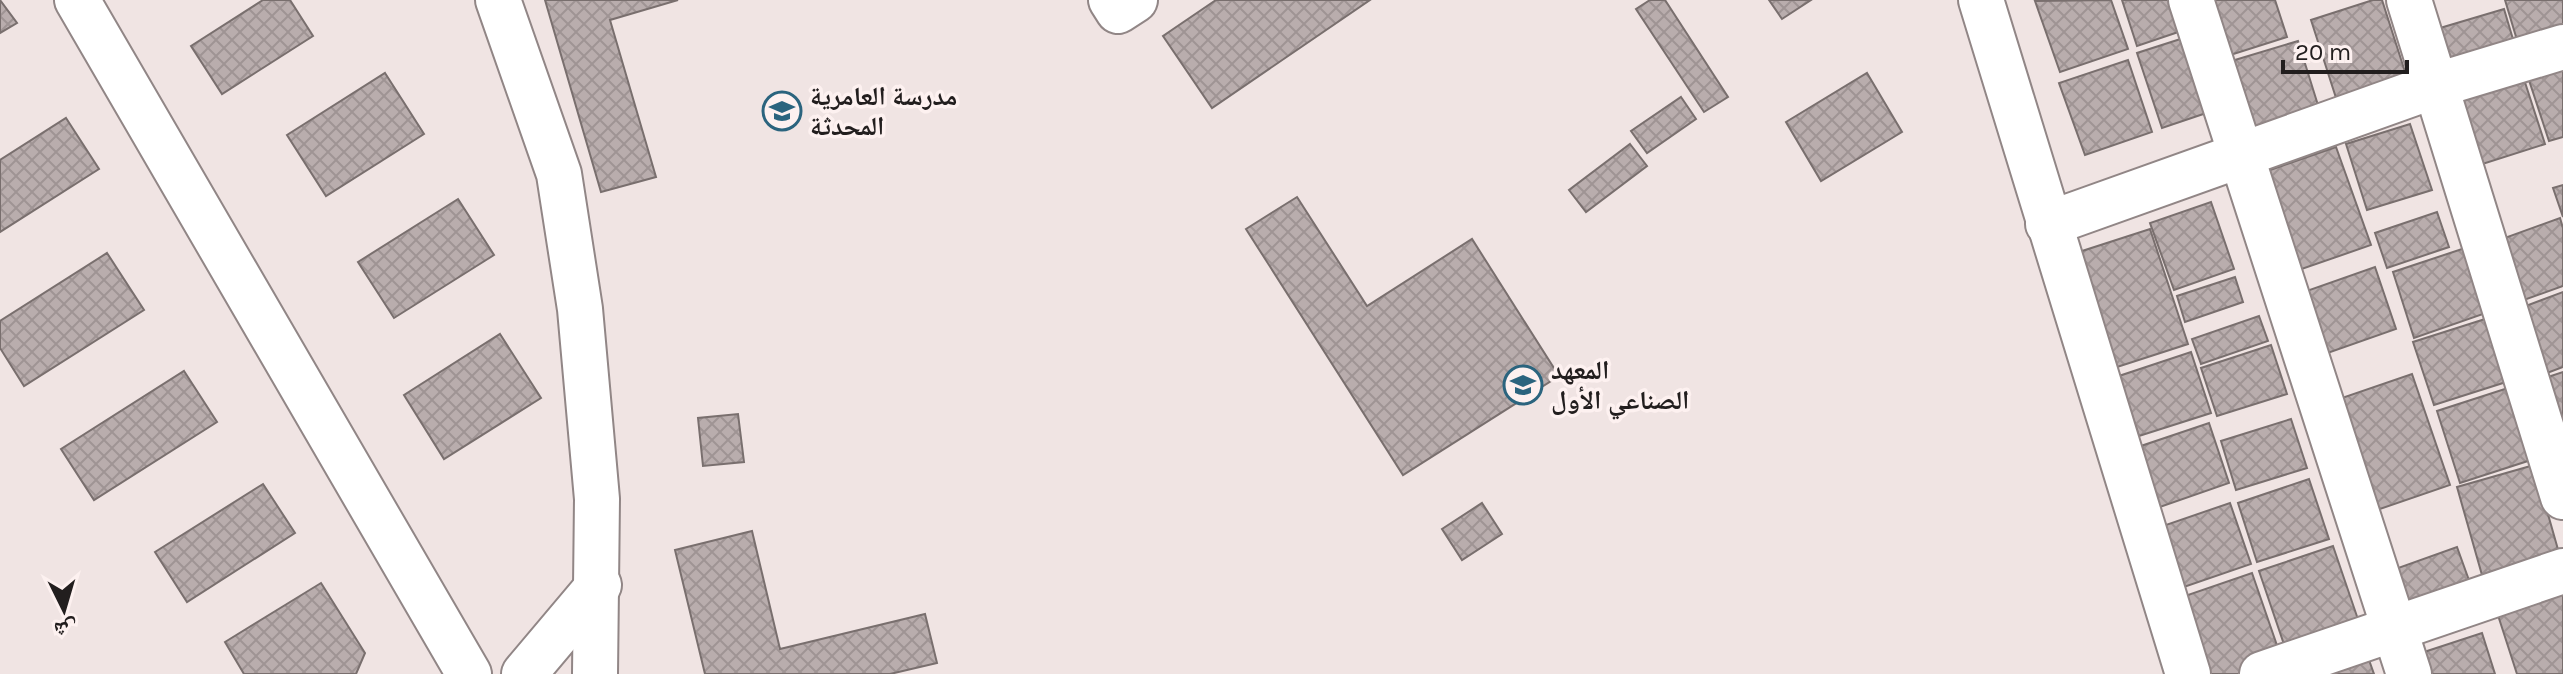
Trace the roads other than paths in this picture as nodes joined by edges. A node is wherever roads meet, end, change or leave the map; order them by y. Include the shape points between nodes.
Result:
1 (77, 0) edge
2 (498, 0) edge
3 (1111, 0) edge
4 (1135, 0) edge
5 (1981, 0) edge
6 (2191, 0) edge
7 (2409, 0) edge
8 (2563, 47) edge
9 (2437, 85) junction
10 (2240, 153) junction
11 (2048, 224) junction
12 (2563, 497) edge
13 (2563, 571) edge
14 (599, 585) junction
15 (2394, 628) junction
16 (469, 674) edge
17 (524, 674) edge
18 (595, 674) edge
19 (2188, 674) edge
20 (2262, 674) edge
21 (2409, 674) edge

1 - 16 street
2 - 14 street via 559,174 580,309
3 - 4 street via 1118,11
5 - 11 street
6 - 10 street
7 - 9 street
8 - 9 street
9 - 10 street
9 - 12 street
10 - 11 street
10 - 15 street
11 - 19 street
13 - 15 street
14 - 17 street
14 - 18 street
15 - 20 street
15 - 21 street

